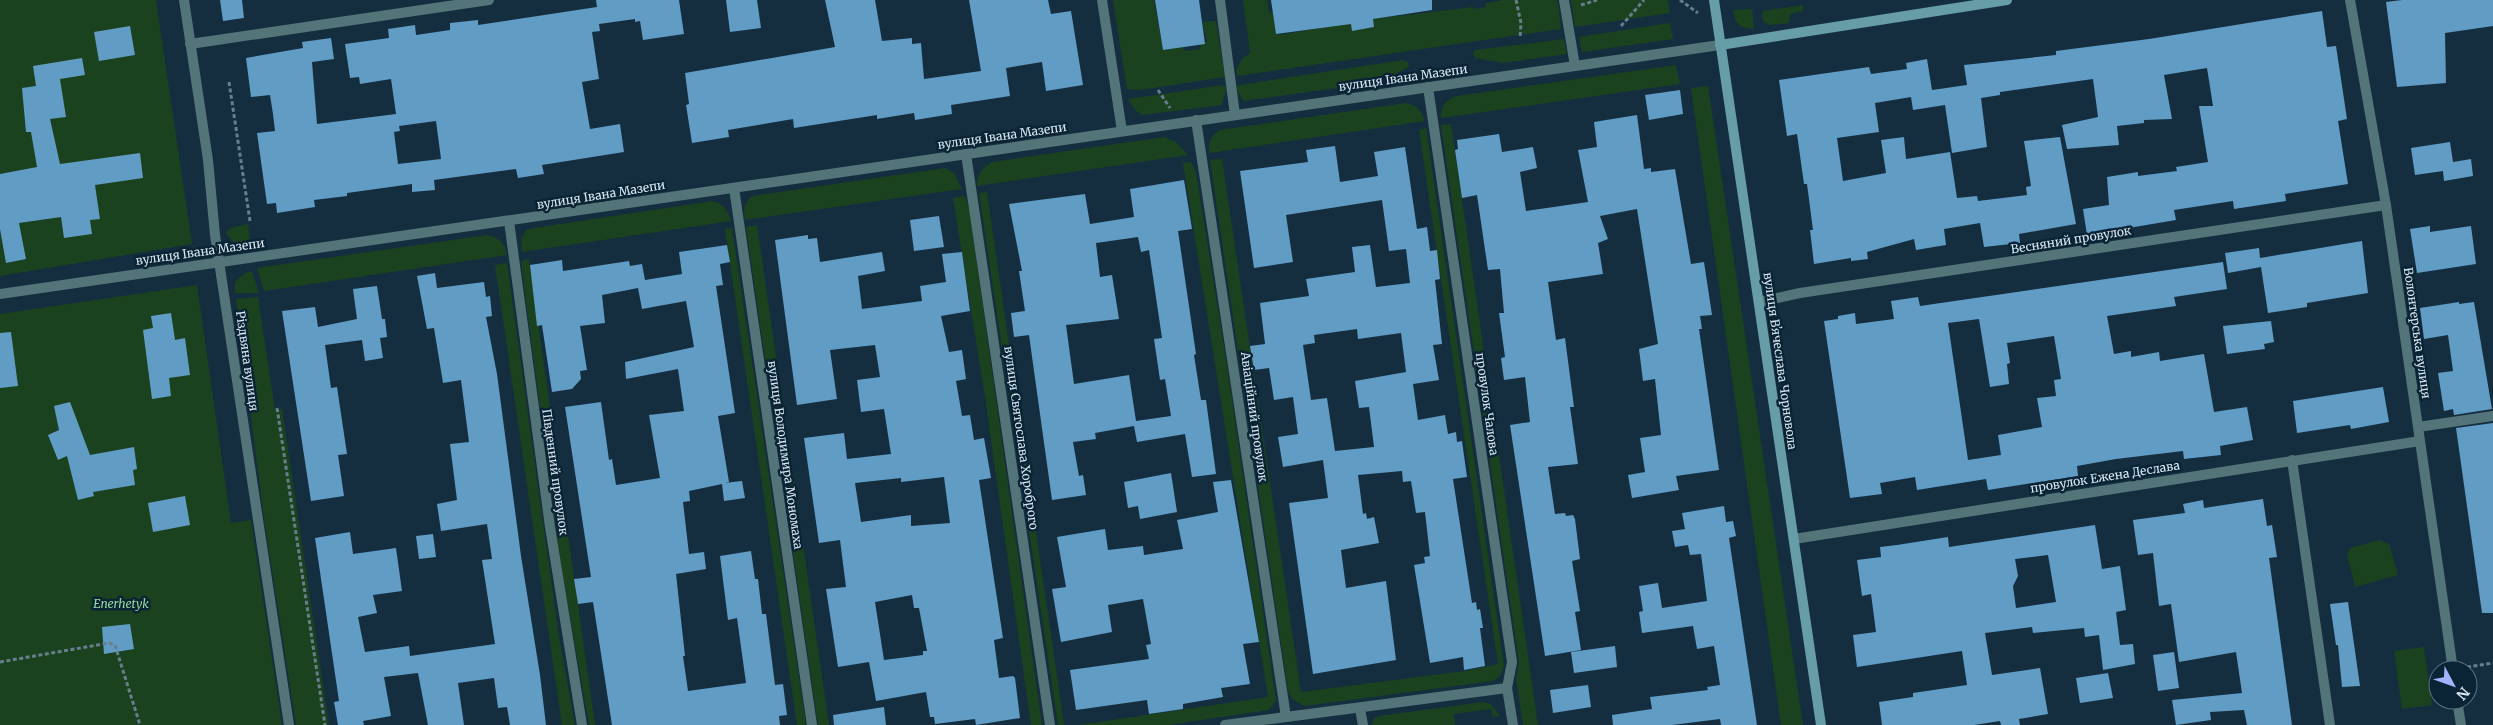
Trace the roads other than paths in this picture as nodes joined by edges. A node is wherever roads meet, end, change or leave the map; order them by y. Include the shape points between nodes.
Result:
1 (184, 0) edge
2 (489, 0) edge
3 (1102, 0) edge
4 (1220, 0) edge
5 (1564, 0) edge
6 (1714, 0) edge
7 (2007, 0) edge
8 (2350, 0) edge
9 (1965, 3) edge
10 (190, 44) junction
11 (1720, 45) junction
12 (1575, 66) junction
13 (1428, 87) junction
14 (1234, 115) junction
15 (1196, 120) junction
16 (1122, 131) junction
17 (966, 154) junction
18 (734, 188) junction
19 (2386, 205) junction
20 (509, 221) junction
21 (220, 262) junction
22 (0, 294) edge
23 (1759, 302) junction
24 (2493, 416) edge
25 (2418, 427) junction
26 (2420, 441) junction
27 (2292, 460) junction
28 (1794, 539) junction
29 (2452, 660) edge
30 (1507, 688) junction
31 (1360, 709) junction
32 (2459, 710) edge
33 (1282, 720) edge
34 (289, 725) edge
35 (582, 725) edge
36 (812, 725) edge
37 (1050, 725) edge
38 (1225, 725) edge
39 (1362, 725) edge
40 (1513, 725) edge
41 (1821, 725) edge
42 (2330, 725) edge
43 (2461, 725) edge

1 - 10 street, Різдвяна вулиця
2 - 10 street
3 - 16 street
4 - 14 street
5 - 12 street
6 - 11 main road, вулиця Вʼячеслава Чорновола
7 - 9 main road, вулиця Івана Мазепи
8 - 19 street, Волонтерська вулиця
9 - 11 main road, вулиця Івана Мазепи
10 - 21 street, Різдвяна вулиця
11 - 12 street, вулиця Івана Мазепи
11 - 23 main road, вулиця Вʼячеслава Чорновола
12 - 13 street, вулиця Івана Мазепи
13 - 14 street, вулиця Івана Мазепи
13 - 30 street, провулок Чалова via 1512,662
14 - 15 street, вулиця Івана Мазепи
15 - 16 street, вулиця Івана Мазепи
15 - 33 street, Авіаційний провулок
16 - 17 street, вулиця Івана Мазепи
17 - 18 street, вулиця Івана Мазепи
17 - 37 street, вулиця Святослава Хороброго
18 - 20 street, вулиця Івана Мазепи
18 - 36 street, вулиця Володимира Мономаха
19 - 23 street, Весняний провулок
19 - 25 street, Волонтерська вулиця
20 - 21 street, вулиця Івана Мазепи
20 - 35 street, Південний провулок via 550,527
21 - 22 street, вулиця Івана Мазепи
21 - 34 street, Різдвяна вулиця
23 - 28 main road, вулиця Вʼячеслава Чорновола
24 - 25 street
25 - 26 street, Волонтерська вулиця
26 - 27 street, провулок Ежена Деслава
26 - 29 street, Волонтерська вулиця
27 - 28 street, провулок Ежена Деслава
27 - 42 street
28 - 41 main road, вулиця Вʼячеслава Чорновола
30 - 31 street
30 - 40 street, провулок Чалова
31 - 33 street
31 - 39 street
32 - 43 street
33 - 38 street

